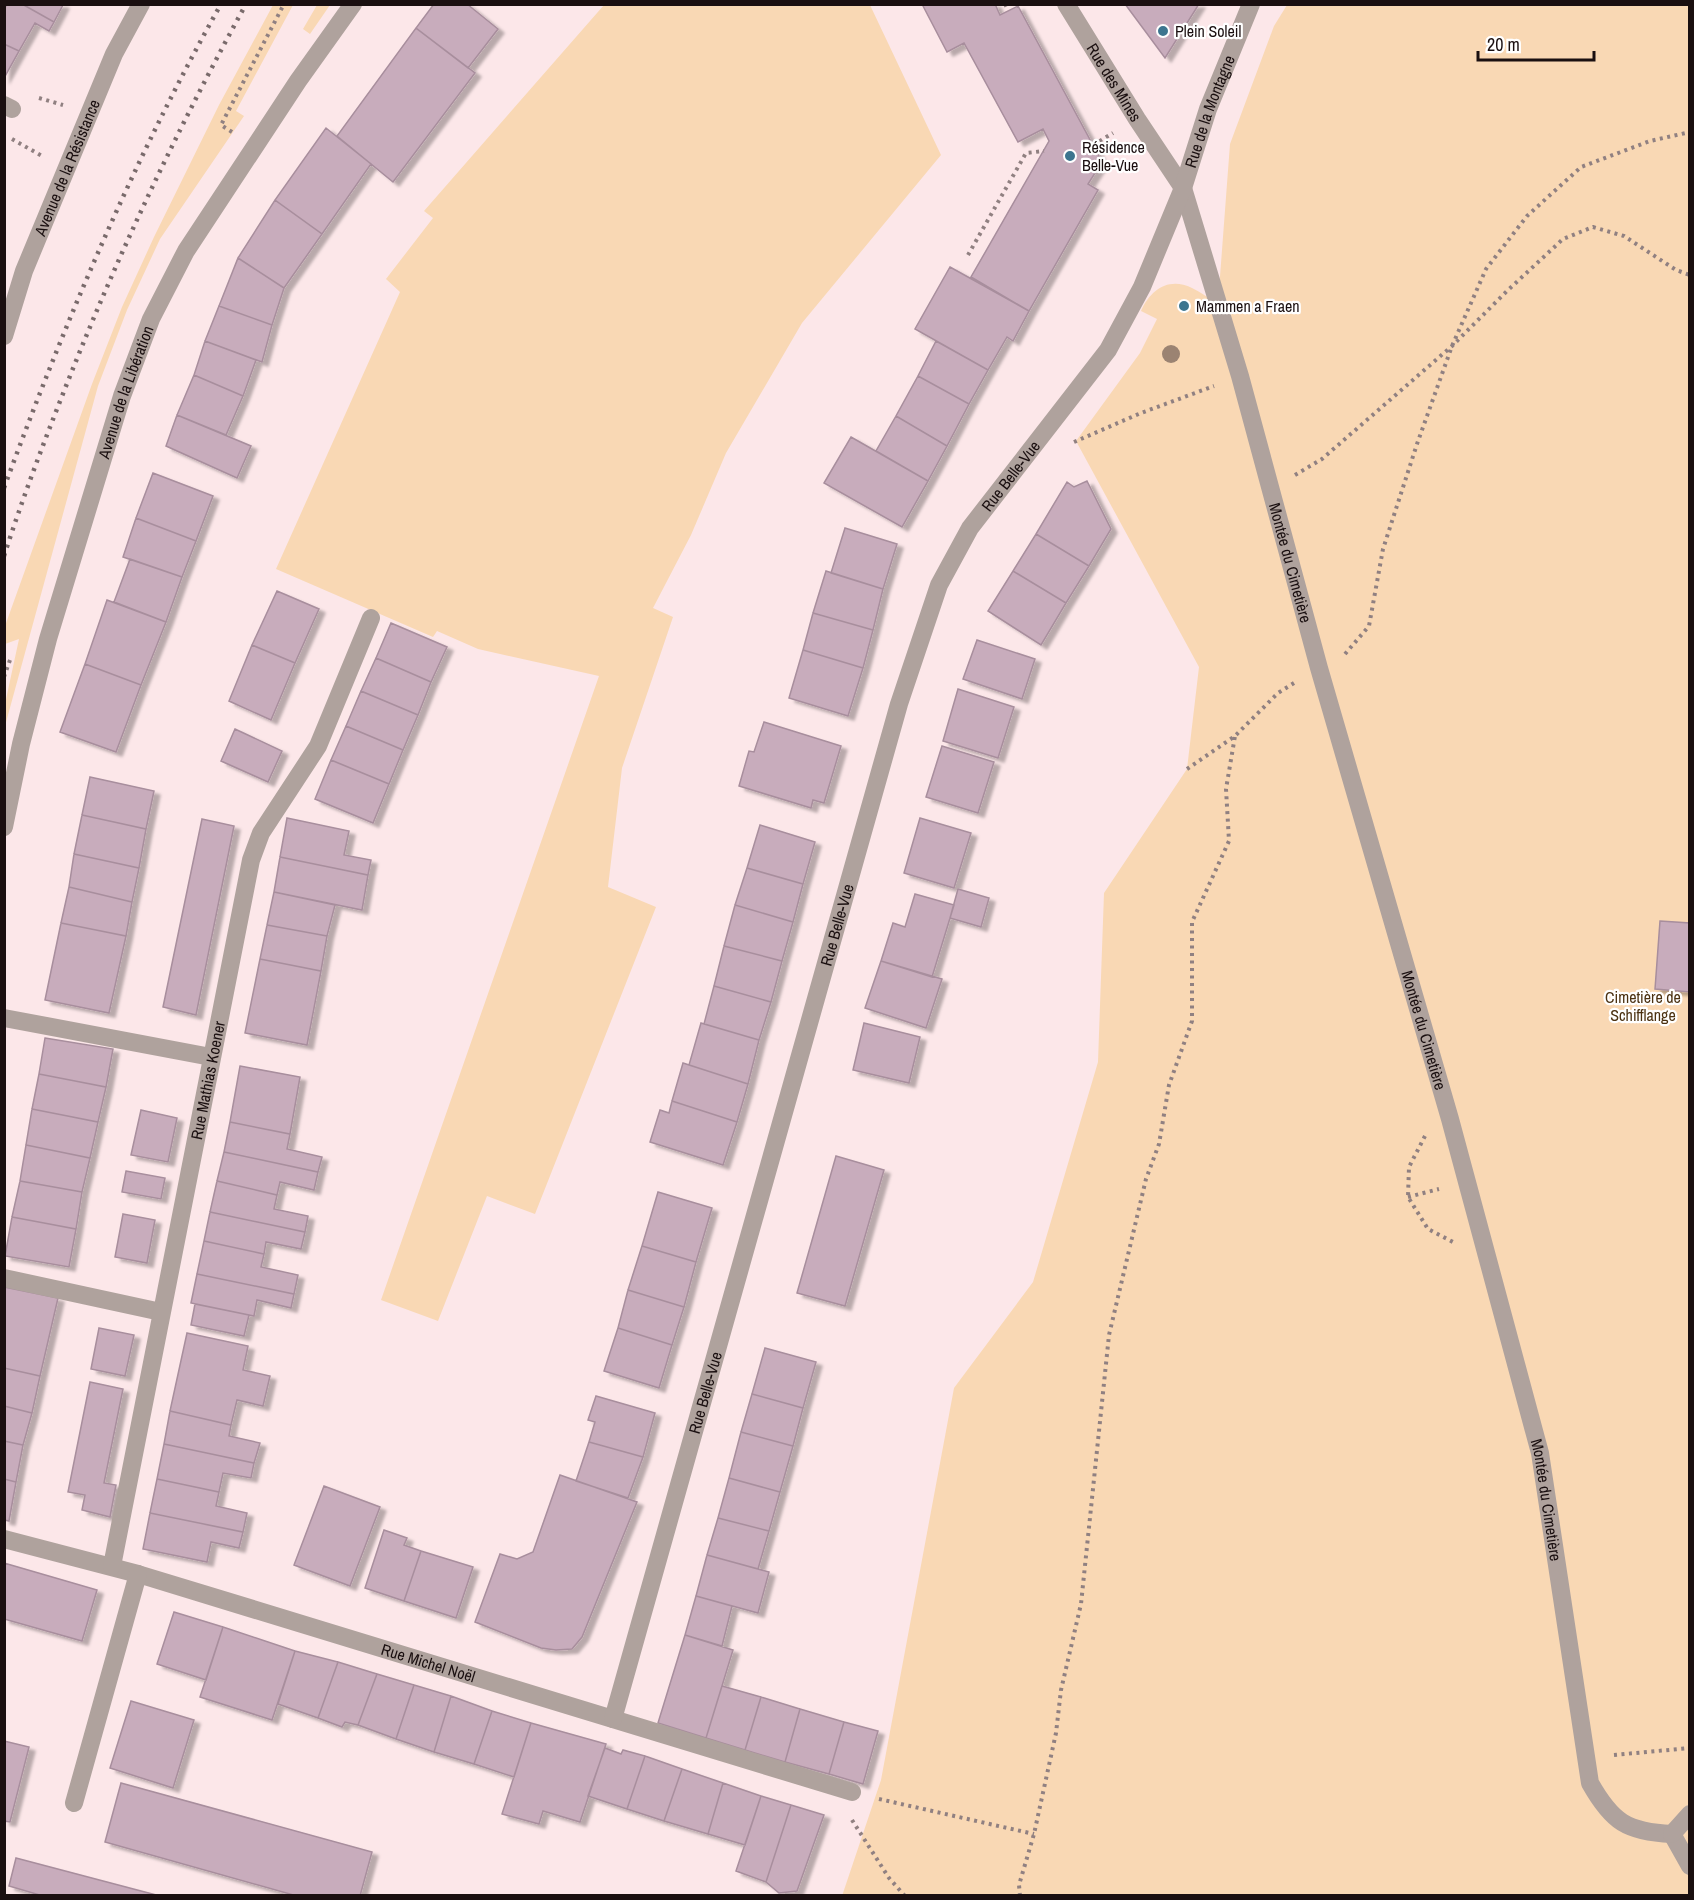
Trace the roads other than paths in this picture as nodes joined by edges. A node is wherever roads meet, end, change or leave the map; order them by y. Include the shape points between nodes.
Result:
1 (141, 4) edge
2 (353, 4) edge
3 (1066, 4) edge
4 (1251, 4) edge
5 (1183, 188) junction
6 (4, 336) edge
7 (371, 618) dead end
8 (4, 827) edge
9 (4, 1018) edge
10 (211, 1057) junction
11 (4, 1278) edge
12 (161, 1312) junction
13 (4, 1539) edge
14 (112, 1566) junction
15 (138, 1574) junction
16 (613, 1719) junction
17 (852, 1792) dead end
18 (74, 1803) dead end
19 (1689, 1814) edge
20 (1672, 1833) junction
21 (1689, 1866) edge

1 - 6 street, Avenue de la Résistance via 114,54 24,271
2 - 8 street, Avenue de la Libération via 186,251 151,320 126,385 48,639
3 - 5 street, Rue des Mines
4 - 5 street, Rue de la Montagne via 1208,109
5 - 16 street, Rue Belle-Vue via 1142,288 1108,350 970,528 939,585 898,704
5 - 20 street, Montée du Cimetière via 1450,1119 1540,1453 1590,1783 1603,1805 1622,1823 1646,1833
7 - 10 street, Rue Mathias Koener via 318,746 261,833 251,860
9 - 10 street
10 - 12 street, Rue Mathias Koener
11 - 12 street
12 - 14 street, Rue Mathias Koener
13 - 14 street, Rue Michel Noël
14 - 15 street, Rue Michel Noël
15 - 16 street, Rue Michel Noël
15 - 18 street
16 - 17 street, Rue Michel Noël
19 - 20 street
20 - 21 street

